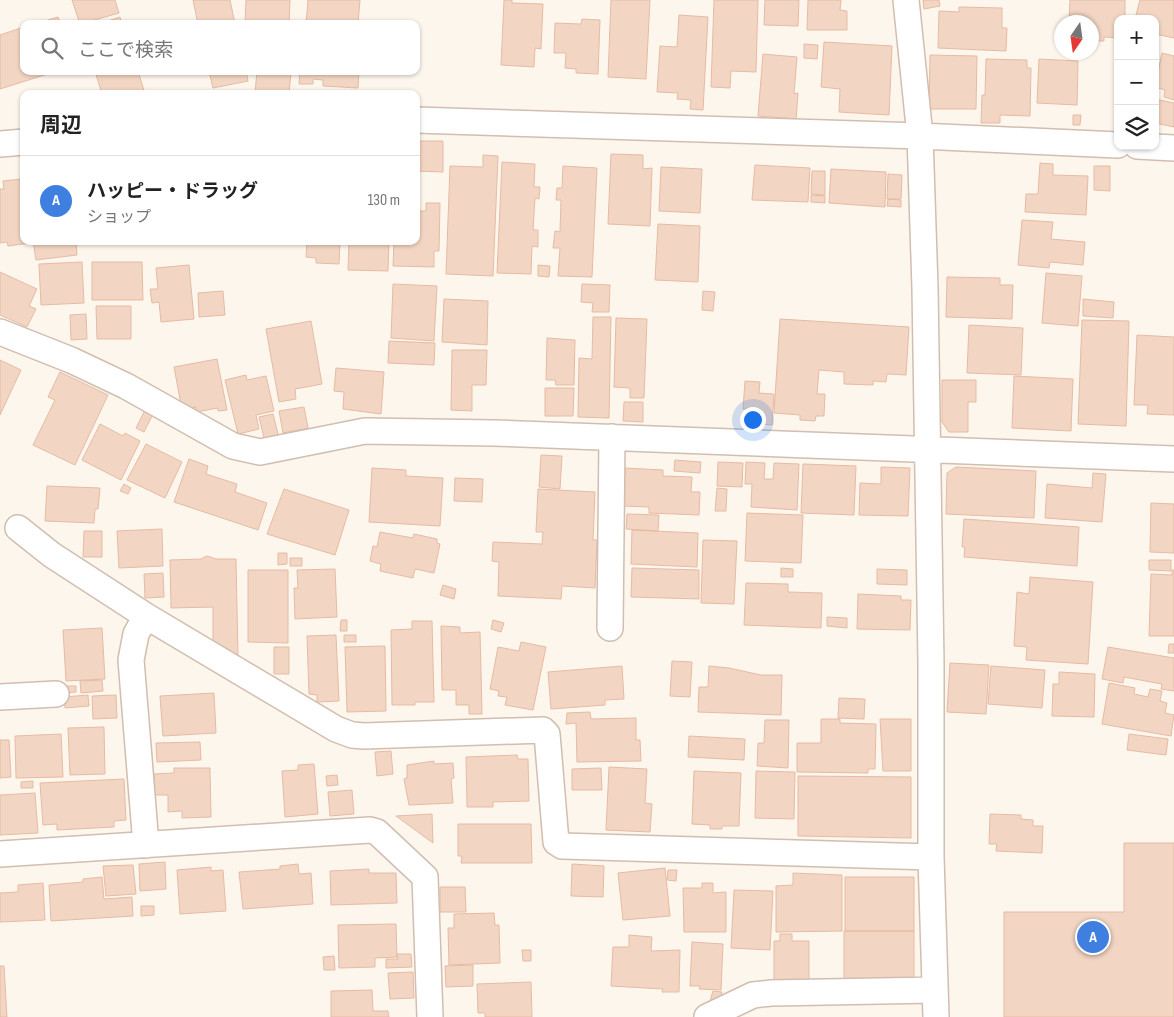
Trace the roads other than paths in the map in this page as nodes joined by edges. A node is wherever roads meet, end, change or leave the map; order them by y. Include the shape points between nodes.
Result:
1 (906, 0) edge
2 (420, 120) edge
3 (920, 136) junction
4 (20, 142) edge
5 (0, 144) edge
6 (1114, 145) edge
7 (1159, 147) edge
8 (1174, 148) edge
9 (0, 332) edge
10 (612, 437) junction
11 (928, 448) junction
12 (1174, 458) edge
13 (18, 528) dead end
14 (146, 616) junction
15 (610, 628) dead end
16 (56, 694) dead end
17 (0, 697) edge
18 (146, 845) junction
19 (0, 854) edge
20 (931, 857) junction
21 (935, 990) junction
22 (430, 1017) edge
23 (707, 1017) edge
24 (936, 1017) edge

1 - 3 street
2 - 3 street
3 - 6 street
3 - 11 street
4 - 5 street
7 - 8 street
9 - 10 street via 126,386 205,431 246,450 260,452 365,431
10 - 11 street
10 - 15 street
11 - 12 street
11 - 20 street
13 - 14 street via 52,555
14 - 18 street via 136,634 131,660
14 - 20 street via 312,717 352,735 543,730 547,734 556,842 562,846
16 - 17 street
18 - 19 street
18 - 22 street via 377,832 425,877
20 - 21 street
21 - 23 street via 753,995
21 - 24 street

